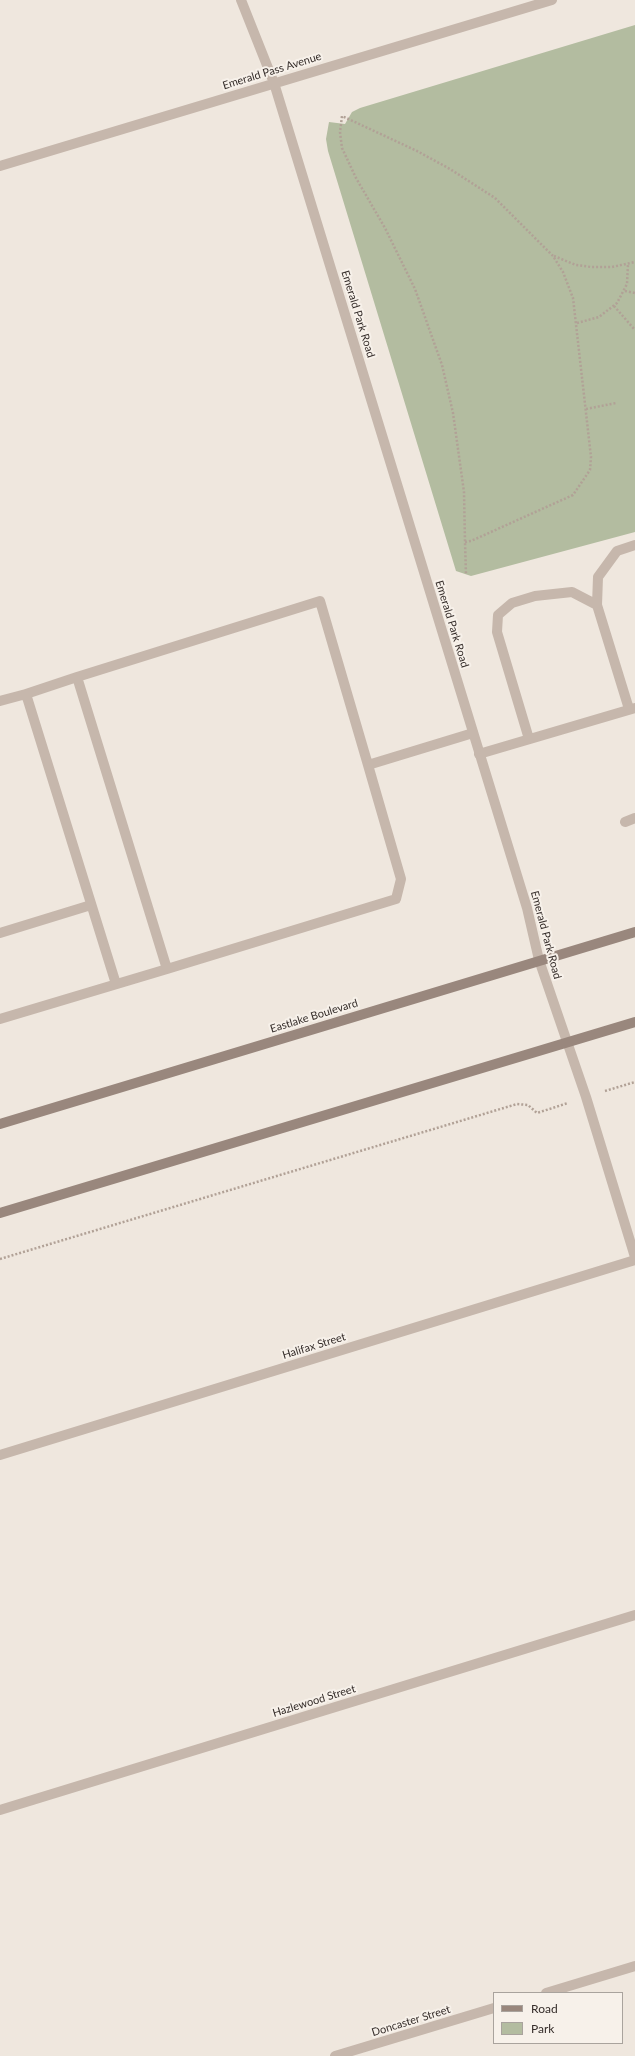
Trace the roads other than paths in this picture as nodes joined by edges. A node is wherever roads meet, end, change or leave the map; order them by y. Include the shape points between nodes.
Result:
1 (241, 0) edge
2 (552, 0) edge
3 (274, 83) junction
4 (0, 166) edge
5 (635, 545) edge
6 (597, 604) junction
7 (77, 677) junction
8 (26, 694) junction
9 (0, 701) edge
10 (632, 708) edge
11 (473, 733) junction
12 (529, 739) junction
13 (479, 754) junction
14 (368, 765) junction
15 (91, 905) junction
16 (635, 932) edge
17 (0, 933) edge
18 (538, 960) junction
19 (167, 969) junction
20 (116, 984) junction
21 (0, 1019) edge
22 (635, 1022) edge
23 (567, 1043) junction
24 (0, 1124) edge
25 (0, 1213) edge
26 (635, 1258) edge
27 (0, 1455) edge
28 (635, 1616) edge
29 (0, 1810) edge
30 (635, 1966) edge
31 (549, 1992) edge
32 (493, 2008) edge
33 (335, 2056) edge

1 - 3 street, Emerald Park Road
2 - 3 street, Emerald Pass Avenue
3 - 4 street, Emerald Pass Avenue
3 - 11 street, Emerald Park Road
5 - 6 street via 617,551 598,577
6 - 10 street
6 - 12 street via 572,592 535,596 512,603 498,615 496,632
7 - 8 street
7 - 14 street via 320,601
7 - 19 street
8 - 9 street
8 - 15 street
10 - 12 street
11 - 13 street, Emerald Park Road
11 - 14 street
12 - 13 street
13 - 18 street, Emerald Park Road via 527,908
14 - 19 street via 401,879 396,899
15 - 17 street
15 - 20 street
16 - 18 main road, Eastlake Boulevard
18 - 23 street, Emerald Park Road
18 - 24 main road, Eastlake Boulevard
19 - 20 street
20 - 21 street
22 - 23 main road
23 - 25 main road
23 - 26 street, Emerald Park Road
26 - 27 street, Halifax Street
28 - 29 street, Hazlewood Street
30 - 31 street
32 - 33 street, Doncaster Street

